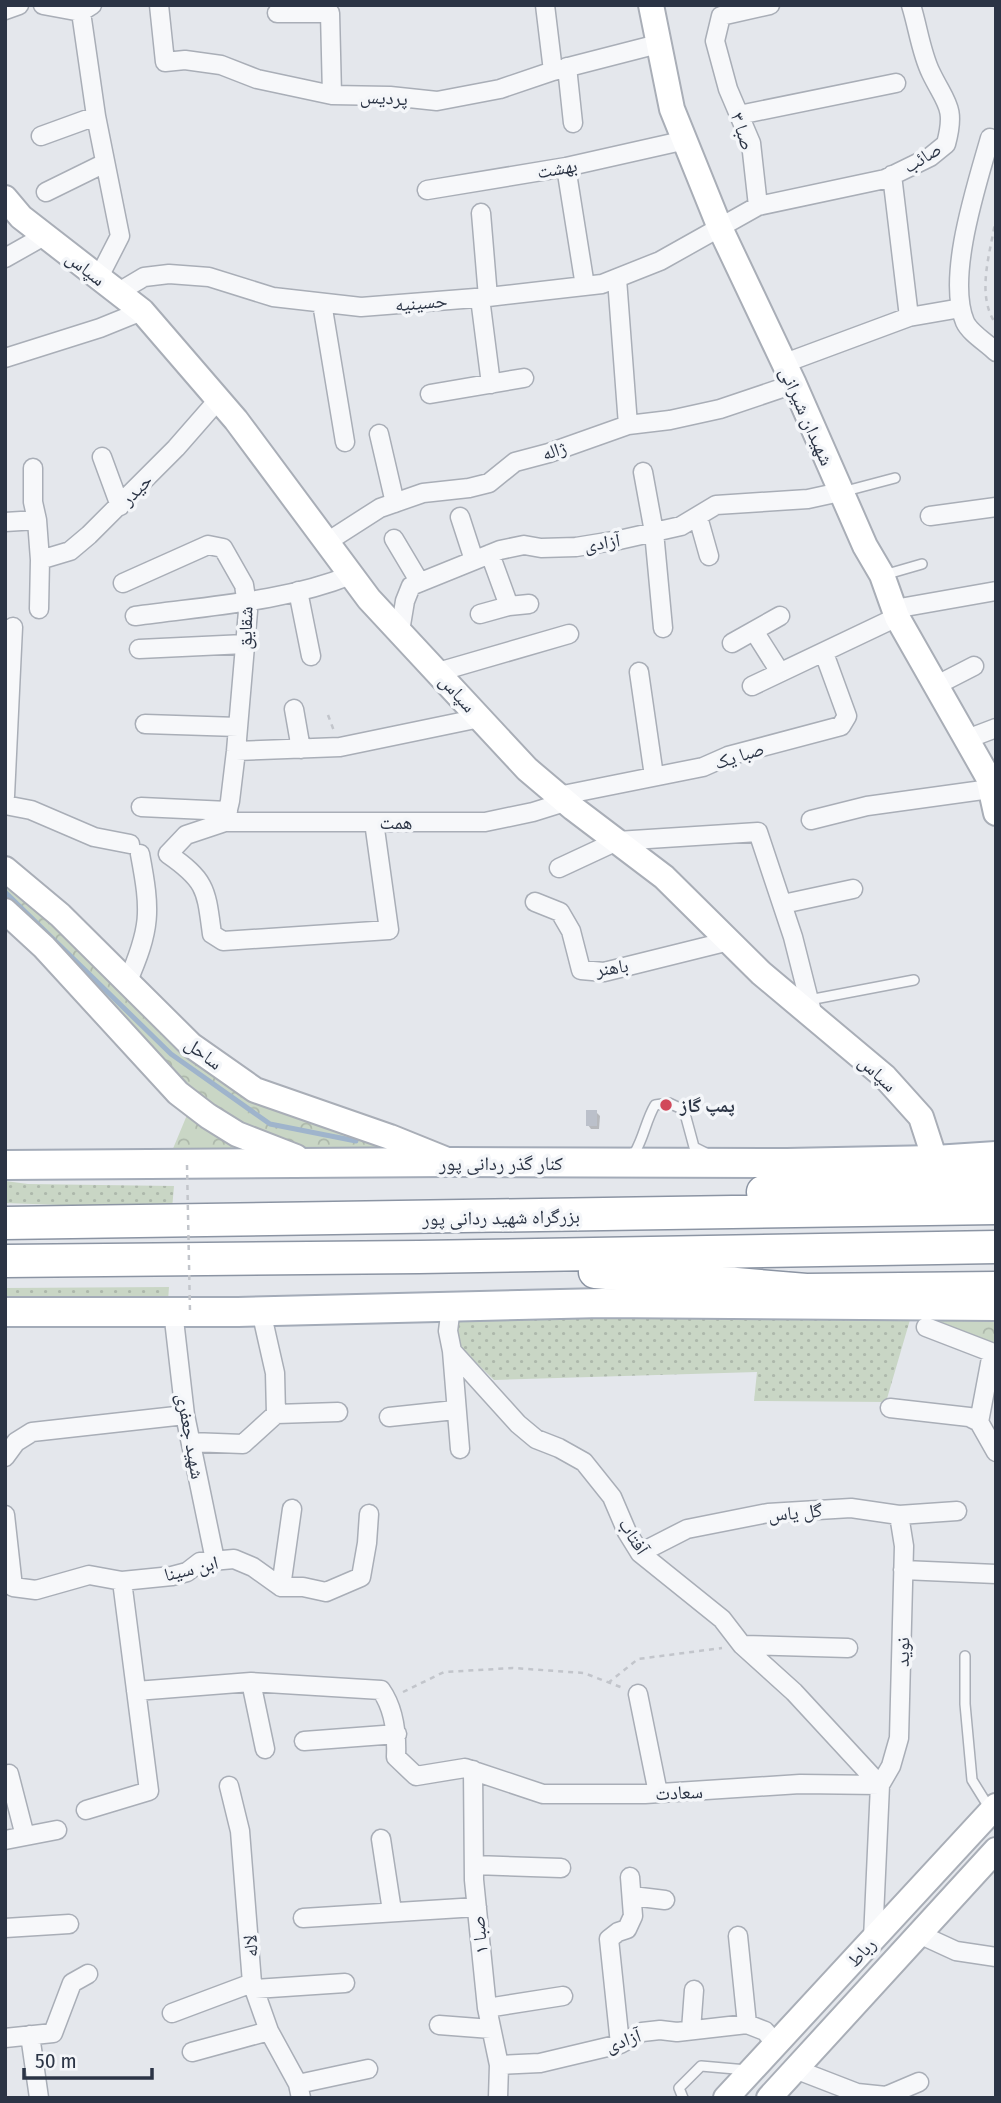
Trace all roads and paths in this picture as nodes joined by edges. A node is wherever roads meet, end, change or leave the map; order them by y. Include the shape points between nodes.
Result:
1 (19, 5) edge
2 (43, 5) edge
3 (159, 5) edge
4 (545, 5) edge
5 (651, 5) edge
6 (770, 5) edge
7 (911, 5) edge
8 (86, 8) edge
9 (5, 10) edge
10 (277, 13) dead end
11 (658, 44) junction
12 (560, 69) junction
13 (896, 83) dead end
14 (332, 95) junction
15 (739, 115) junction
16 (96, 116) junction
17 (573, 123) dead end
18 (41, 136) dead end
19 (990, 138) dead end
20 (686, 140) junction
21 (105, 163) junction
22 (566, 167) junction
23 (892, 175) junction
24 (427, 190) dead end
25 (46, 192) dead end
26 (5, 198) edge
27 (758, 206) junction
28 (481, 213) dead end
29 (996, 218) edge
30 (720, 228) junction
31 (44, 236) junction
32 (5, 258) edge
33 (617, 279) junction
34 (108, 285) junction
35 (585, 286) junction
36 (484, 297) junction
37 (323, 303) junction
38 (961, 308) junction
39 (142, 311) junction
40 (909, 317) junction
41 (996, 324) edge
42 (996, 352) edge
43 (5, 358) edge
44 (790, 374) junction
45 (524, 378) dead end
46 (491, 384) junction
47 (430, 394) dead end
48 (218, 400) junction
49 (628, 425) junction
50 (379, 434) dead end
51 (345, 442) dead end
52 (102, 457) dead end
53 (33, 468) dead end
54 (643, 472) dead end
55 (895, 478) dead end
56 (841, 492) junction
57 (395, 503) junction
58 (120, 506) junction
59 (996, 507) edge
60 (930, 516) dead end
61 (460, 517) dead end
62 (698, 517) junction
63 (37, 520) junction
64 (5, 522) edge
65 (654, 532) junction
66 (394, 539) dead end
67 (327, 542) junction
68 (709, 556) dead end
69 (482, 557) junction
70 (40, 560) junction
71 (922, 564) dead end
72 (351, 575) junction
73 (882, 575) junction
74 (419, 581) junction
75 (123, 583) dead end
76 (298, 591) junction
77 (996, 591) edge
78 (246, 601) junction
79 (529, 604) dead end
80 (509, 606) junction
81 (39, 609) dead end
82 (896, 613) junction
83 (480, 614) dead end
84 (135, 616) dead end
85 (780, 616) dead end
86 (13, 628) dead end
87 (663, 628) dead end
88 (400, 631) junction
89 (754, 631) junction
90 (569, 634) dead end
91 (732, 643) dead end
92 (245, 644) junction
93 (139, 649) dead end
94 (824, 653) junction
95 (311, 656) dead end
96 (974, 667) dead end
97 (439, 672) junction
98 (639, 672) dead end
99 (780, 672) junction
100 (937, 685) junction
101 (752, 686) dead end
102 (294, 709) dead end
103 (480, 718) junction
104 (145, 724) dead end
105 (238, 727) junction
106 (996, 728) edge
107 (967, 739) junction
108 (301, 749) junction
109 (236, 751) junction
110 (654, 776) junction
111 (5, 796) edge
112 (562, 799) junction
113 (993, 801) edge
114 (5, 805) edge
115 (141, 807) dead end
116 (226, 816) junction
117 (811, 820) dead end
118 (374, 822) junction
119 (617, 841) junction
120 (559, 868) dead end
121 (5, 869) edge
122 (853, 889) dead end
123 (535, 902) dead end
124 (783, 904) junction
125 (5, 911) edge
126 (729, 941) junction
127 (914, 981) dead end
128 (127, 983) junction
129 (811, 1008) junction
130 (996, 1156) edge
131 (934, 1160) junction
132 (451, 1162) junction
133 (604, 1163) junction
134 (744, 1163) junction
135 (187, 1164) junction
136 (303, 1164) junction
137 (5, 1166) edge
138 (996, 1179) edge
139 (996, 1208) edge
140 (424, 1218) junction
141 (5, 1223) edge
142 (996, 1247) edge
143 (419, 1257) junction
144 (5, 1261) edge
145 (996, 1288) edge
146 (996, 1306) edge
147 (451, 1307) junction
148 (261, 1311) junction
149 (5, 1312) edge
150 (182, 1312) junction
151 (926, 1327) dead end
152 (452, 1351) junction
153 (994, 1354) edge
154 (890, 1408) dead end
155 (455, 1410) junction
156 (338, 1412) dead end
157 (276, 1414) junction
158 (185, 1415) junction
159 (389, 1417) dead end
160 (979, 1422) junction
161 (191, 1442) junction
162 (460, 1449) dead end
163 (996, 1452) edge
164 (5, 1457) edge
165 (292, 1509) dead end
166 (957, 1511) dead end
167 (369, 1514) dead end
168 (5, 1515) edge
169 (899, 1515) junction
170 (640, 1553) junction
171 (215, 1560) junction
172 (903, 1570) junction
173 (996, 1574) edge
174 (122, 1580) junction
175 (281, 1587) junction
176 (742, 1645) junction
177 (848, 1648) dead end
178 (965, 1656) dead end
179 (251, 1682) junction
180 (608, 1683) junction
181 (136, 1690) junction
182 (638, 1694) joint
183 (387, 1699) junction
184 (397, 1734) junction
185 (304, 1741) dead end
186 (265, 1749) dead end
187 (473, 1770) junction
188 (9, 1774) dead end
189 (880, 1785) junction
190 (229, 1786) dead end
191 (657, 1793) junction
192 (994, 1808) edge
193 (86, 1810) dead end
194 (57, 1830) dead end
195 (25, 1836) junction
196 (381, 1839) dead end
197 (5, 1840) edge
198 (996, 1850) edge
199 (474, 1865) junction
200 (561, 1868) dead end
201 (630, 1877) dead end
202 (632, 1896) junction
203 (665, 1900) dead end
204 (477, 1907) junction
205 (392, 1911) junction
206 (303, 1918) dead end
207 (69, 1924) dead end
208 (5, 1928) edge
209 (919, 1934) junction
210 (738, 1936) dead end
211 (873, 1938) junction
212 (996, 1957) edge
213 (88, 1974) dead end
214 (345, 1983) dead end
215 (253, 1986) junction
216 (694, 1990) dead end
217 (562, 1996) dead end
218 (487, 2008) junction
219 (172, 2013) dead end
220 (747, 2024) junction
221 (439, 2025) dead end
222 (491, 2029) junction
223 (691, 2030) junction
224 (269, 2031) junction
225 (30, 2035) junction
226 (5, 2038) edge
227 (620, 2044) junction
228 (776, 2044) junction
229 (192, 2052) dead end
230 (499, 2065) junction
231 (368, 2069) dead end
232 (752, 2070) junction
233 (788, 2082) edge
234 (919, 2082) dead end
235 (299, 2091) edge
236 (832, 2091) edge
237 (39, 2098) edge
238 (498, 2098) edge
239 (683, 2098) edge
240 (726, 2098) edge
241 (769, 2098) edge

1 - 9 street
2 - 8 street
3 - 14 street, پردیس via 165,62 221,65 257,79
4 - 12 street
5 - 11 street, شهیدان شیرانی
6 - 15 street, صبا ۳ via 721,16 715,41
7 - 23 street, صائب via 931,73 944,94 950,129 946,144 930,157
8 - 16 street
10 - 14 street via 330,13
11 - 12 street, پردیس
11 - 20 street, شهیدان شیرانی via 672,109
12 - 14 street, پردیس via 500,89 437,100
12 - 17 street
13 - 15 street
15 - 27 street, صبا ۳ via 751,143
16 - 18 street
16 - 21 street
19 - 38 street via 970,208 960,275
20 - 22 street, بهشت
20 - 30 street, شهیدان شیرانی
21 - 25 street
21 - 34 street via 120,236
22 - 24 street, بهشت
22 - 35 street
23 - 27 street, صائب
23 - 40 street
26 - 31 street, سپاس
27 - 30 street
28 - 36 street
29 - 41 path via 985,293 987,311
30 - 33 street, حسینیه
30 - 44 street, شهیدان شیرانی
31 - 32 street
31 - 34 street, سپاس
33 - 35 street, حسینیه
33 - 49 street
34 - 37 street, حسینیه via 169,274 209,277 273,297
34 - 39 street, سپاس
35 - 36 street, حسینیه
36 - 37 street, حسینیه via 361,307
36 - 46 street
37 - 51 street
38 - 40 street, ژاله
38 - 42 street via 966,325
39 - 43 street
39 - 48 street, سپاس
40 - 44 street, ژاله
44 - 49 street, ژاله via 720,409
44 - 56 street, شهیدان شیرانی
45 - 46 street
46 - 47 street
48 - 58 street, حیدر
48 - 67 street, سپاس
49 - 57 street, ژاله via 515,462 489,483 423,493
50 - 57 street
52 - 58 street
53 - 63 street
54 - 65 street
55 - 56 lane
56 - 62 street, آزادی via 808,499 716,505
56 - 73 street, شهیدان شیرانی
57 - 67 street, ژاله
58 - 70 street, حیدر via 70,551
59 - 60 street
61 - 69 street
62 - 65 street, آزادی
62 - 68 street
63 - 64 street
63 - 70 street
65 - 69 street, آزادی via 576,547 524,545
65 - 87 street
66 - 74 street
67 - 72 street, سپاس
69 - 74 street, آزادی
69 - 80 street
70 - 81 street
71 - 73 lane
72 - 76 street
72 - 88 street, سپاس
73 - 82 street, شهیدان شیرانی
74 - 88 street via 411,586 405,601
75 - 78 street, شقایق via 208,545 223,548 244,585
76 - 78 street
76 - 95 street
77 - 82 street
78 - 84 street
78 - 92 street, شقایق
79 - 80 street
80 - 83 street
82 - 94 street
82 - 100 street, شهیدان شیرانی
85 - 89 street
86 - 111 street
88 - 97 street, سپاس
89 - 91 street
89 - 99 street
90 - 97 street
92 - 93 street
92 - 105 street, شقایق
94 - 99 street
94 - 110 street, صبا یک via 847,716 841,726 703,767
96 - 100 street
97 - 103 street, سپاس
98 - 110 street
99 - 101 street
100 - 107 street, شهیدان شیرانی
102 - 108 street
103 - 108 street via 340,747
103 - 112 street, سپاس
104 - 105 street
105 - 109 street, شقایق
106 - 107 street
107 - 113 street, شهیدان شیرانی via 988,777
108 - 109 street
109 - 116 street, شقایق
110 - 112 street, صبا یک
112 - 118 street, همت via 533,812 485,822
112 - 119 street, سپاس
113 - 117 street via 867,806
114 - 128 street via 31,810 135,849 148,898 148,921
115 - 116 street, همت
116 - 118 street, همت
116 - 118 street via 186,835 168,854 190,870 207,894 212,934 223,941 389,930
119 - 120 street
119 - 124 street via 758,832
119 - 126 street, سپاس via 664,877
121 - 128 street, ساحل via 60,915
122 - 124 street
123 - 126 street, باهنر via 560,912 571,931 580,970 604,972
124 - 129 street
125 - 136 street via 178,1093 237,1134
126 - 129 street, سپاس via 761,973
127 - 129 lane
128 - 132 street, ساحل via 191,1045 255,1090
129 - 131 street, سپاس via 921,1117
130 - 131 main road, کنار گذر ردانی پور
131 - 134 main road, کنار گذر ردانی پور
132 - 133 main road, کنار گذر ردانی پور
132 - 136 main road, کنار گذر ردانی پور
133 - 134 main road, کنار گذر ردانی پور
133 - 134 lane via 635,1152 655,1105 669,1103 684,1110 694,1147
135 - 136 main road, کنار گذر ردانی پور
135 - 137 main road, کنار گذر ردانی پور
135 - 150 path, bridge
138 - 140 highway
139 - 140 highway, بزرگراه شهید ردانی پور
140 - 141 highway, بزرگراه شهید ردانی پور
142 - 143 highway, بزرگراه شهید ردانی پور
143 - 144 highway, بزرگراه شهید ردانی پور
143 - 145 highway via 806,1290
146 - 147 main road via 602,1303
147 - 148 main road
147 - 152 street via 448,1331
148 - 150 main road
148 - 157 street via 275,1373
149 - 150 main road
150 - 158 street, شهید جعفری
151 - 153 street
152 - 155 street
152 - 170 street, آفتاب via 518,1424 536,1439 584,1462 612,1497
153 - 160 street
154 - 160 street
155 - 159 street
155 - 162 street
156 - 157 street
157 - 161 street via 243,1444
158 - 161 street, شهید جعفری
158 - 164 street via 32,1432 16,1442
160 - 163 street
161 - 171 street, شهید جعفری
165 - 175 street
166 - 169 street, گل یاس
167 - 175 street via 361,1577 326,1592
168 - 174 street, ابن سینا via 13,1587 36,1590 89,1575
169 - 170 street, گل یاس via 851,1508 768,1513 687,1529
169 - 172 street, نوید
170 - 176 street, آفتاب via 722,1619
171 - 174 street, ابن سینا via 172,1576
171 - 175 street, ابن سینا via 234,1559
172 - 173 street
172 - 189 street, نوید via 899,1738
174 - 181 street
176 - 177 street
176 - 180 path via 638,1659
176 - 189 street, آفتاب via 794,1692
178 - 192 lane via 972,1780
179 - 181 street
179 - 183 street via 381,1690
179 - 186 street
180 - 182 path
180 - 183 path via 584,1673 513,1668 444,1672
181 - 193 street via 149,1791
182 - 191 street
183 - 184 street, سعادت
184 - 185 street
184 - 187 street, سعادت via 396,1757 416,1776
187 - 191 street, سعادت via 543,1794
187 - 199 street, صبا ۱
188 - 195 street
189 - 191 street, سعادت via 800,1784
189 - 211 street
190 - 215 street, لاله via 240,1831
192 - 211 street, رباط
194 - 195 street
195 - 197 street
196 - 205 street
198 - 209 street, رباط
199 - 200 street
199 - 204 street, صبا ۱
201 - 202 street
202 - 203 street
202 - 227 street via 633,1916 627,1929 609,1939
204 - 205 street
204 - 218 street, صبا ۱
205 - 206 street
207 - 208 street
209 - 212 street via 956,1951
209 - 233 street, رباط
210 - 220 street
211 - 228 street, رباط
213 - 225 street via 72,1983 53,2033
214 - 215 street
215 - 219 street
215 - 224 street, لاله
216 - 223 street
217 - 218 street
218 - 222 street, صبا ۱
220 - 223 street, آزادی
220 - 228 street via 765,2031
221 - 222 street
222 - 230 street, صبا ۱
223 - 227 street, آزادی via 642,2032
224 - 229 street
224 - 235 street, لاله
225 - 226 street
225 - 237 street
227 - 230 street, آزادی via 540,2063
228 - 232 street, رباط
230 - 238 street, صبا ۱
231 - 235 street
232 - 239 lane via 701,2066 679,2088
232 - 240 street, رباط
233 - 236 street
233 - 241 street, رباط
234 - 236 street via 886,2096

